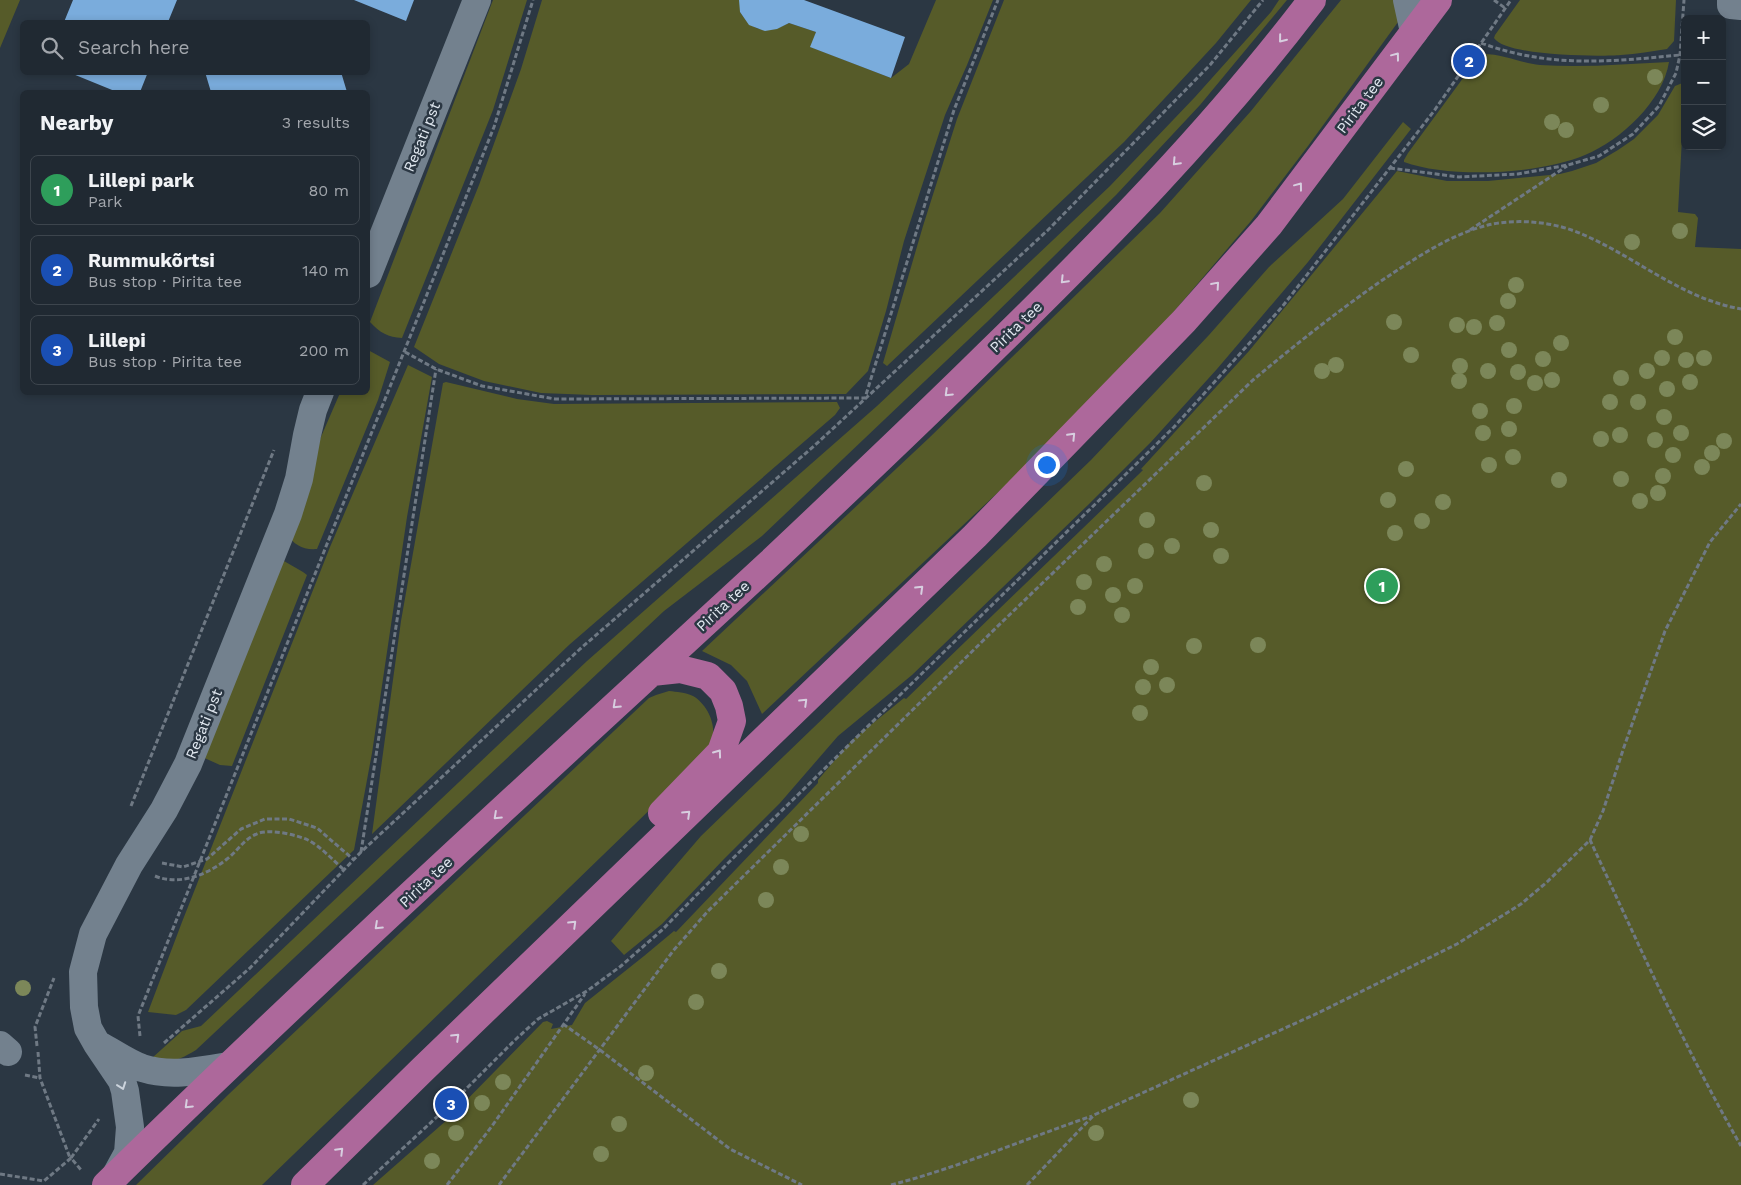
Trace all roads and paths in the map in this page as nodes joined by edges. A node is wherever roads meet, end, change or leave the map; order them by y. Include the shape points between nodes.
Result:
1 (477, 0) edge
2 (533, 0) edge
3 (998, 0) edge
4 (1263, 0) edge
5 (1407, 0) edge
6 (1438, 0) edge
7 (1494, 0) edge
8 (1511, 0) edge
9 (1684, 0) edge
10 (1731, 0) edge
11 (1308, 2) edge
12 (1741, 6) edge
13 (1505, 8) junction
14 (1414, 32) junction
15 (1481, 43) junction
16 (1680, 55) junction
17 (1568, 165) junction
18 (1390, 168) junction
19 (1465, 233) junction
20 (370, 269) edge
21 (1741, 308) edge
22 (405, 352) junction
23 (436, 368) junction
24 (319, 395) edge
25 (865, 398) junction
26 (1741, 504) edge
27 (652, 672) junction
28 (1590, 840) junction
29 (651, 848) junction
30 (361, 852) junction
31 (133, 859) junction
32 (354, 860) junction
33 (201, 861) junction
34 (344, 870) junction
35 (195, 876) junction
36 (587, 991) junction
37 (562, 1024) junction
38 (600, 1050) junction
39 (228, 1066) junction
40 (134, 1069) junction
41 (1094, 1115) junction
42 (1741, 1146) edge
43 (70, 1158) junction
44 (0, 1174) edge
45 (103, 1179) edge
46 (44, 1181) junction
47 (40, 1185) edge
48 (305, 1185) edge
49 (363, 1185) edge
50 (447, 1185) edge
51 (499, 1185) edge
52 (802, 1185) edge
53 (891, 1185) edge
54 (1027, 1185) edge

1 - 20 street, Regati pst
2 - 22 path via 494,127
3 - 25 path via 954,110
4 - 25 path via 1210,65 1048,230
5 - 14 street
6 - 14 main road, Pirita tee
7 - 13 path
8 - 13 path
9 - 16 path
10 - 12 street via 1731,5
11 -> 27 main road, Pirita tee via 1281,40 1179,159 1061,283 857,482
13 - 15 path
29 -> 14 main road, Pirita tee via 975,536 1184,321 1269,225
15 - 16 path via 1508,53 1556,60 1610,62
15 - 18 path
16 - 17 path via 1676,73 1659,106 1632,134 1599,156
17 - 18 path via 1518,174 1459,177
17 - 19 path
18 - 36 path via 1282,307 1174,427 662,930 622,966
19 - 21 path via 1488,225 1518,222 1562,228 1609,247 1673,284
19 - 38 path via 1430,250 1379,283 1253,380 708,911 673,951
22 - 23 path
22 - 33 path
23 - 25 path via 482,386 555,399
23 - 30 path
24 - 31 street, Regati pst via 288,514 255,598 188,764
25 - 30 path via 580,649
26 - 28 path via 1710,542 1665,630
29 -> 27 main road via 660,815 721,752 732,721 723,691 708,676 680,669
27 -> 39 main road, Pirita tee
28 - 41 path via 1521,904 1457,944 1318,1013
28 - 42 path via 1704,1080
48 -> 29 main road, Pirita tee
30 - 32 path
31 - 33 path via 183,867
31 - 35 path via 162,879 180,880
31 - 40 street, Regati pst via 94,934 84,972 84,1007 88,1028 97,1044
32 - 33 path via 317,828 289,819 265,819 241,829
32 - 34 path
33 - 35 path
34 - 35 path via 310,841 284,833 262,832 245,840 227,859
34 - 40 path via 250,968
35 - 40 path via 138,1016
36 - 37 path
36 - 49 path via 538,1019
37 - 38 path
37 - 50 path
38 - 51 path
38 - 52 path via 730,1148
39 - 40 street, Regati pst via 168,1073
39 -> 45 main road, Pirita tee
40 - 43 path
40 -> 45 street via 125,1091 130,1127 128,1153
41 - 53 path via 926,1176
41 - 54 path
43 - 45 path
43 - 46 path
44 - 46 path
46 - 47 path

